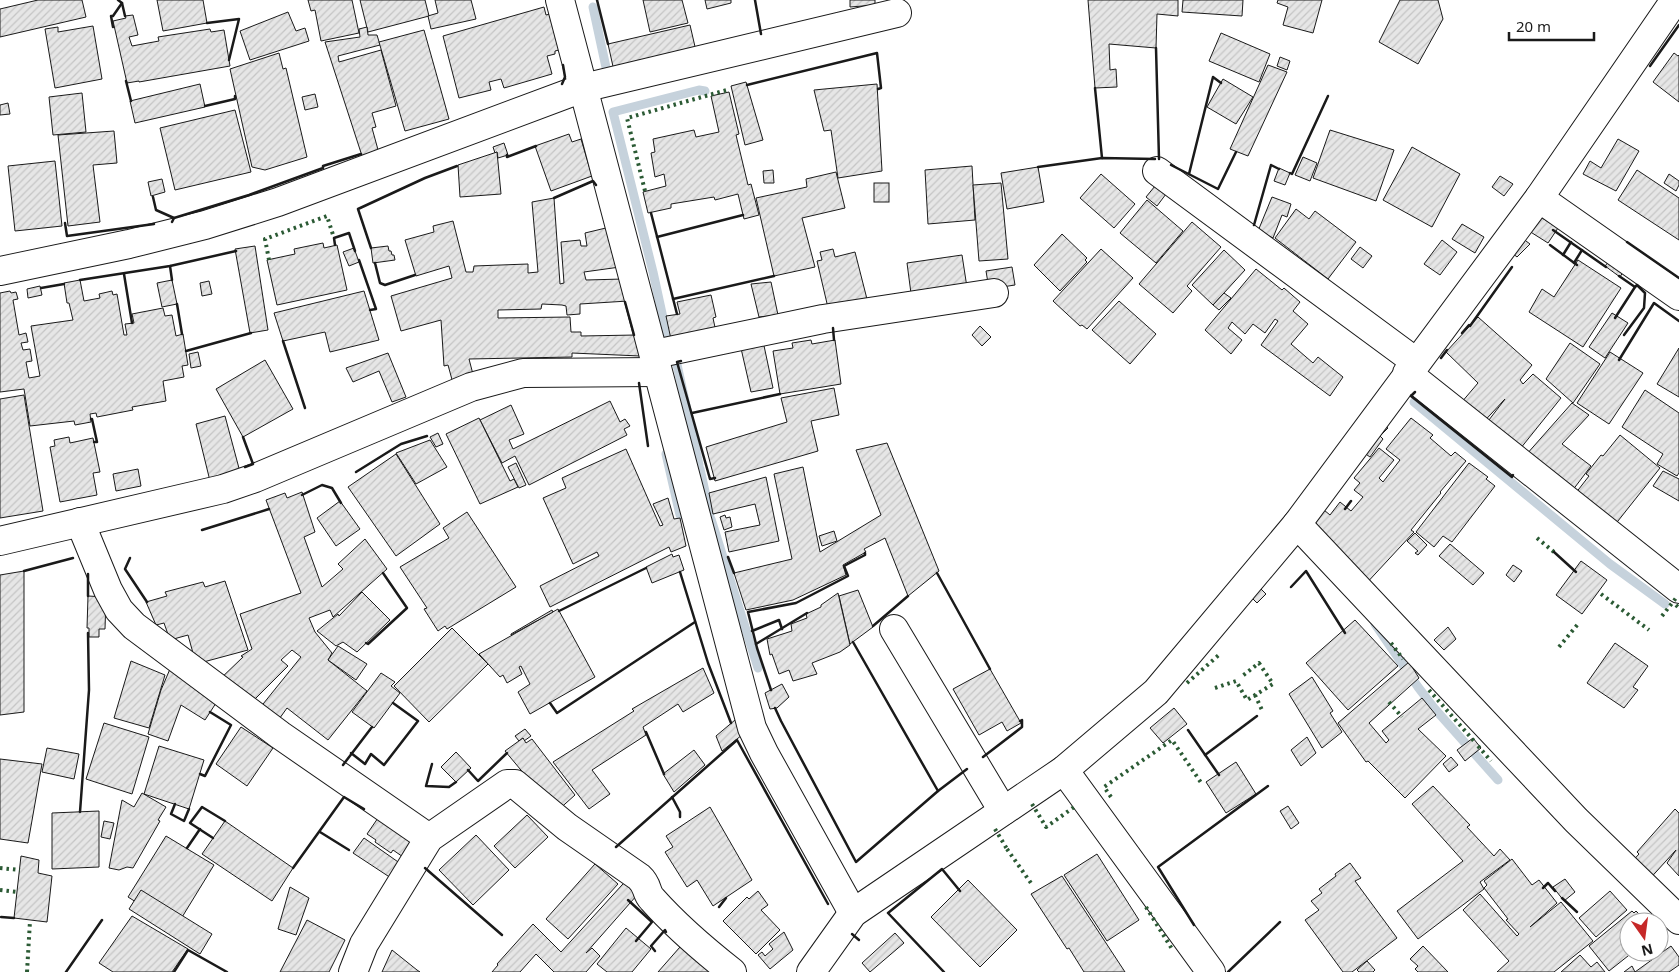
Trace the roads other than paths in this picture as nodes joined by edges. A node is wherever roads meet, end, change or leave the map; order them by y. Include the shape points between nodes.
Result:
1 (560, 0) edge
2 (1674, 0) edge
3 (897, 13) dead end
4 (583, 88) junction
5 (1157, 171) dead end
6 (1539, 198) junction
7 (0, 271) edge
8 (994, 293) dead end
9 (1679, 296) edge
10 (656, 363) junction
11 (1411, 368) junction
12 (80, 522) junction
13 (1297, 524) junction
14 (0, 541) edge
15 (1679, 589) edge
16 (894, 629) dead end
17 (1064, 770) junction
18 (1003, 811) junction
19 (429, 838) junction
20 (853, 913) junction
21 (1679, 920) edge
22 (353, 972) edge
23 (732, 972) edge
24 (811, 972) edge
25 (1211, 972) edge

1 - 4 street
2 - 6 street
3 - 4 street
4 - 7 street via 278,202 205,225
4 - 10 street
5 - 11 street
6 - 9 street
6 - 11 street
8 - 10 street via 823,319
10 - 12 street via 523,373 498,379 471,387 255,478 214,491
10 - 20 street via 752,728
11 - 13 street
11 - 15 street
12 - 14 street
12 - 19 street via 108,590 119,610 134,626 280,735
13 - 17 street via 1156,692
13 - 21 street via 1576,820
16 - 18 street
17 - 18 street
17 - 25 street
18 - 20 street
19 - 22 street via 364,944
19 - 23 street via 507,784 515,784 567,827 639,877 650,897 678,926
20 - 24 street

